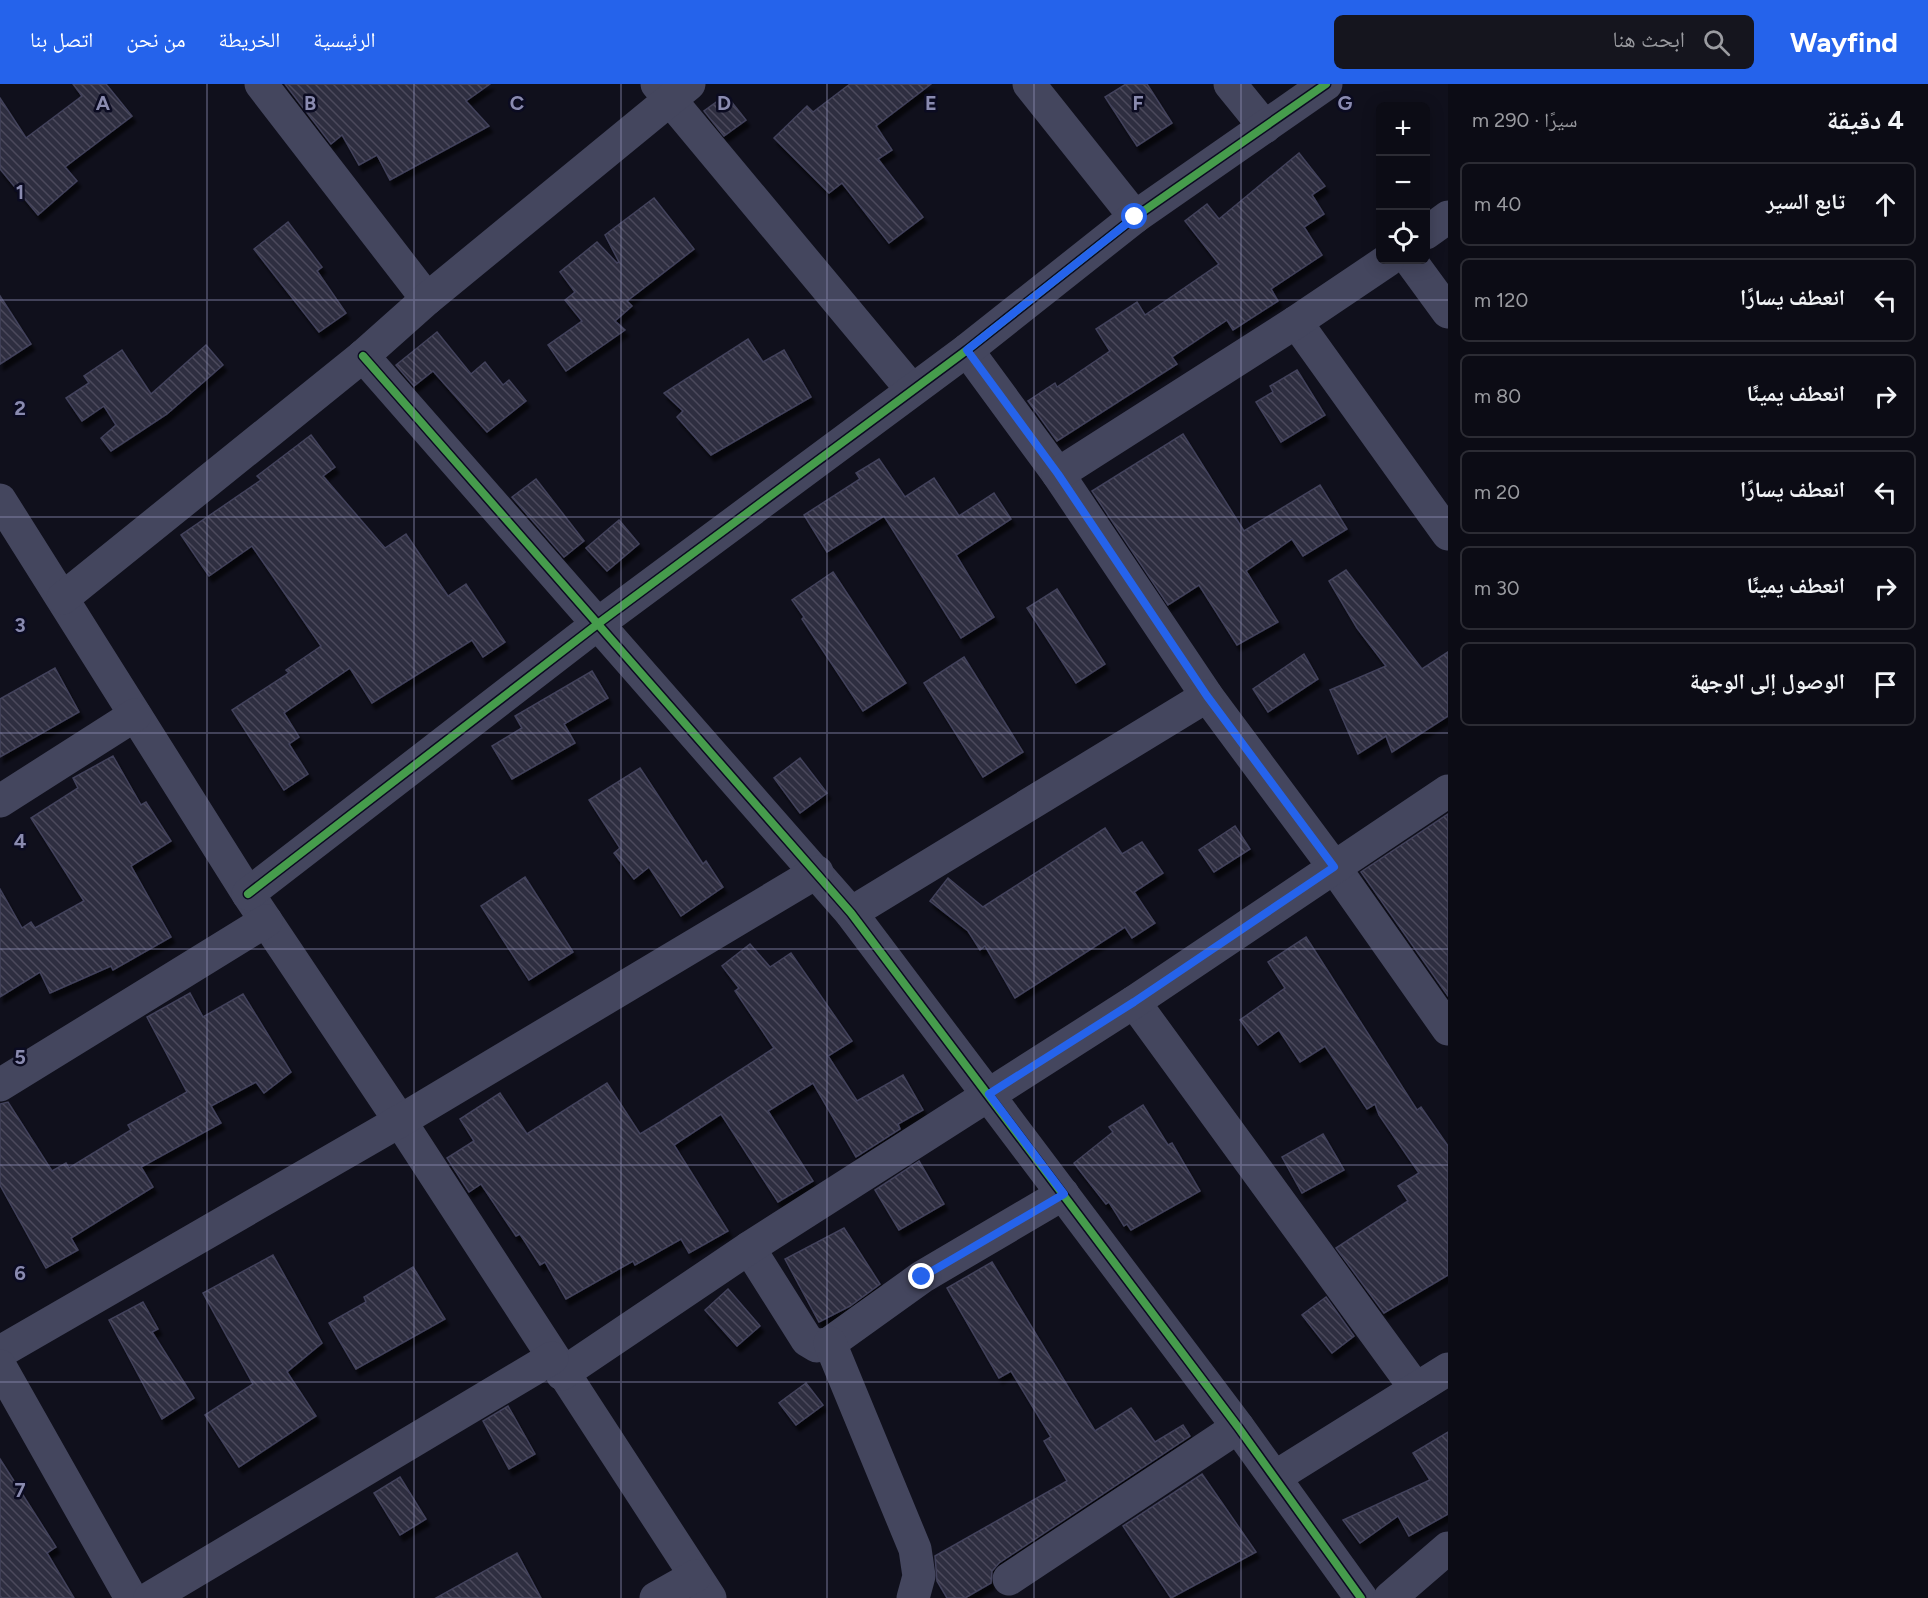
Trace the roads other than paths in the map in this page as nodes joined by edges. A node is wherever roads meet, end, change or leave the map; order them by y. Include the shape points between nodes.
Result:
1 (261, 84) edge
2 (1029, 84) edge
3 (1230, 84) edge
4 (1326, 84) edge
5 (672, 89) edge
6 (1265, 127) junction
7 (1135, 217) junction
8 (1448, 217) edge
9 (1430, 230) edge
10 (1382, 264) edge
11 (1413, 264) edge
12 (427, 299) junction
13 (1448, 312) edge
14 (1296, 322) junction
15 (967, 350) junction
16 (363, 356) junction
17 (912, 390) junction
18 (1058, 474) junction
19 (0, 500) edge
20 (1448, 534) edge
21 (63, 598) junction
22 (599, 623) junction
23 (1207, 696) junction
24 (135, 715) junction
25 (1448, 791) edge
26 (0, 801) edge
27 (1334, 867) junction
28 (817, 872) junction
29 (249, 894) junction
30 (851, 914) junction
31 (266, 921) junction
32 (1134, 1002) junction
33 (1448, 1029) edge
34 (0, 1085) edge
35 (989, 1094) junction
36 (400, 1121) junction
37 (1064, 1194) junction
38 (749, 1248) junction
39 (830, 1343) junction
40 (0, 1353) edge
41 (0, 1366) edge
42 (557, 1366) junction
43 (1448, 1369) edge
44 (1416, 1389) junction
45 (1238, 1427) junction
46 (1275, 1477) junction
47 (1448, 1548) edge
48 (1009, 1579) dead end
49 (703, 1587) edge
50 (131, 1598) edge
51 (150, 1598) edge
52 (656, 1598) edge
53 (913, 1598) edge
54 (1361, 1598) edge
55 (1390, 1598) edge

1 - 12 street
2 - 7 street
3 - 6 street
4 - 6 street
5 - 12 street
5 - 17 street
6 - 7 street
7 - 15 street
8 - 9 street
10 - 14 street
11 - 13 street
12 - 16 street
14 - 18 street
14 - 20 street
15 - 17 street
15 - 18 street
16 - 21 street
16 - 22 street
17 - 22 street
18 - 23 street
19 - 21 street
21 - 24 street
22 - 28 street
22 - 29 street
23 - 27 street
23 - 30 street
24 - 26 street
24 - 29 street
25 - 27 street
27 - 32 street
27 - 33 street
28 - 30 street
28 - 36 street
29 - 31 street
30 - 35 street
31 - 34 street
31 - 36 street
32 - 35 street
32 - 44 street
35 - 37 street
35 - 38 street
36 - 40 street
36 - 42 street
37 - 39 street via 922,1277
37 - 45 street
38 - 39 street via 807,1341 817,1346
38 - 42 street
39 - 53 street via 915,1549 919,1576
41 - 50 street
42 - 49 street
42 - 51 street
43 - 44 street
44 - 46 street
45 - 46 street
45 - 48 street
46 - 54 street
47 - 55 street
49 - 52 street

